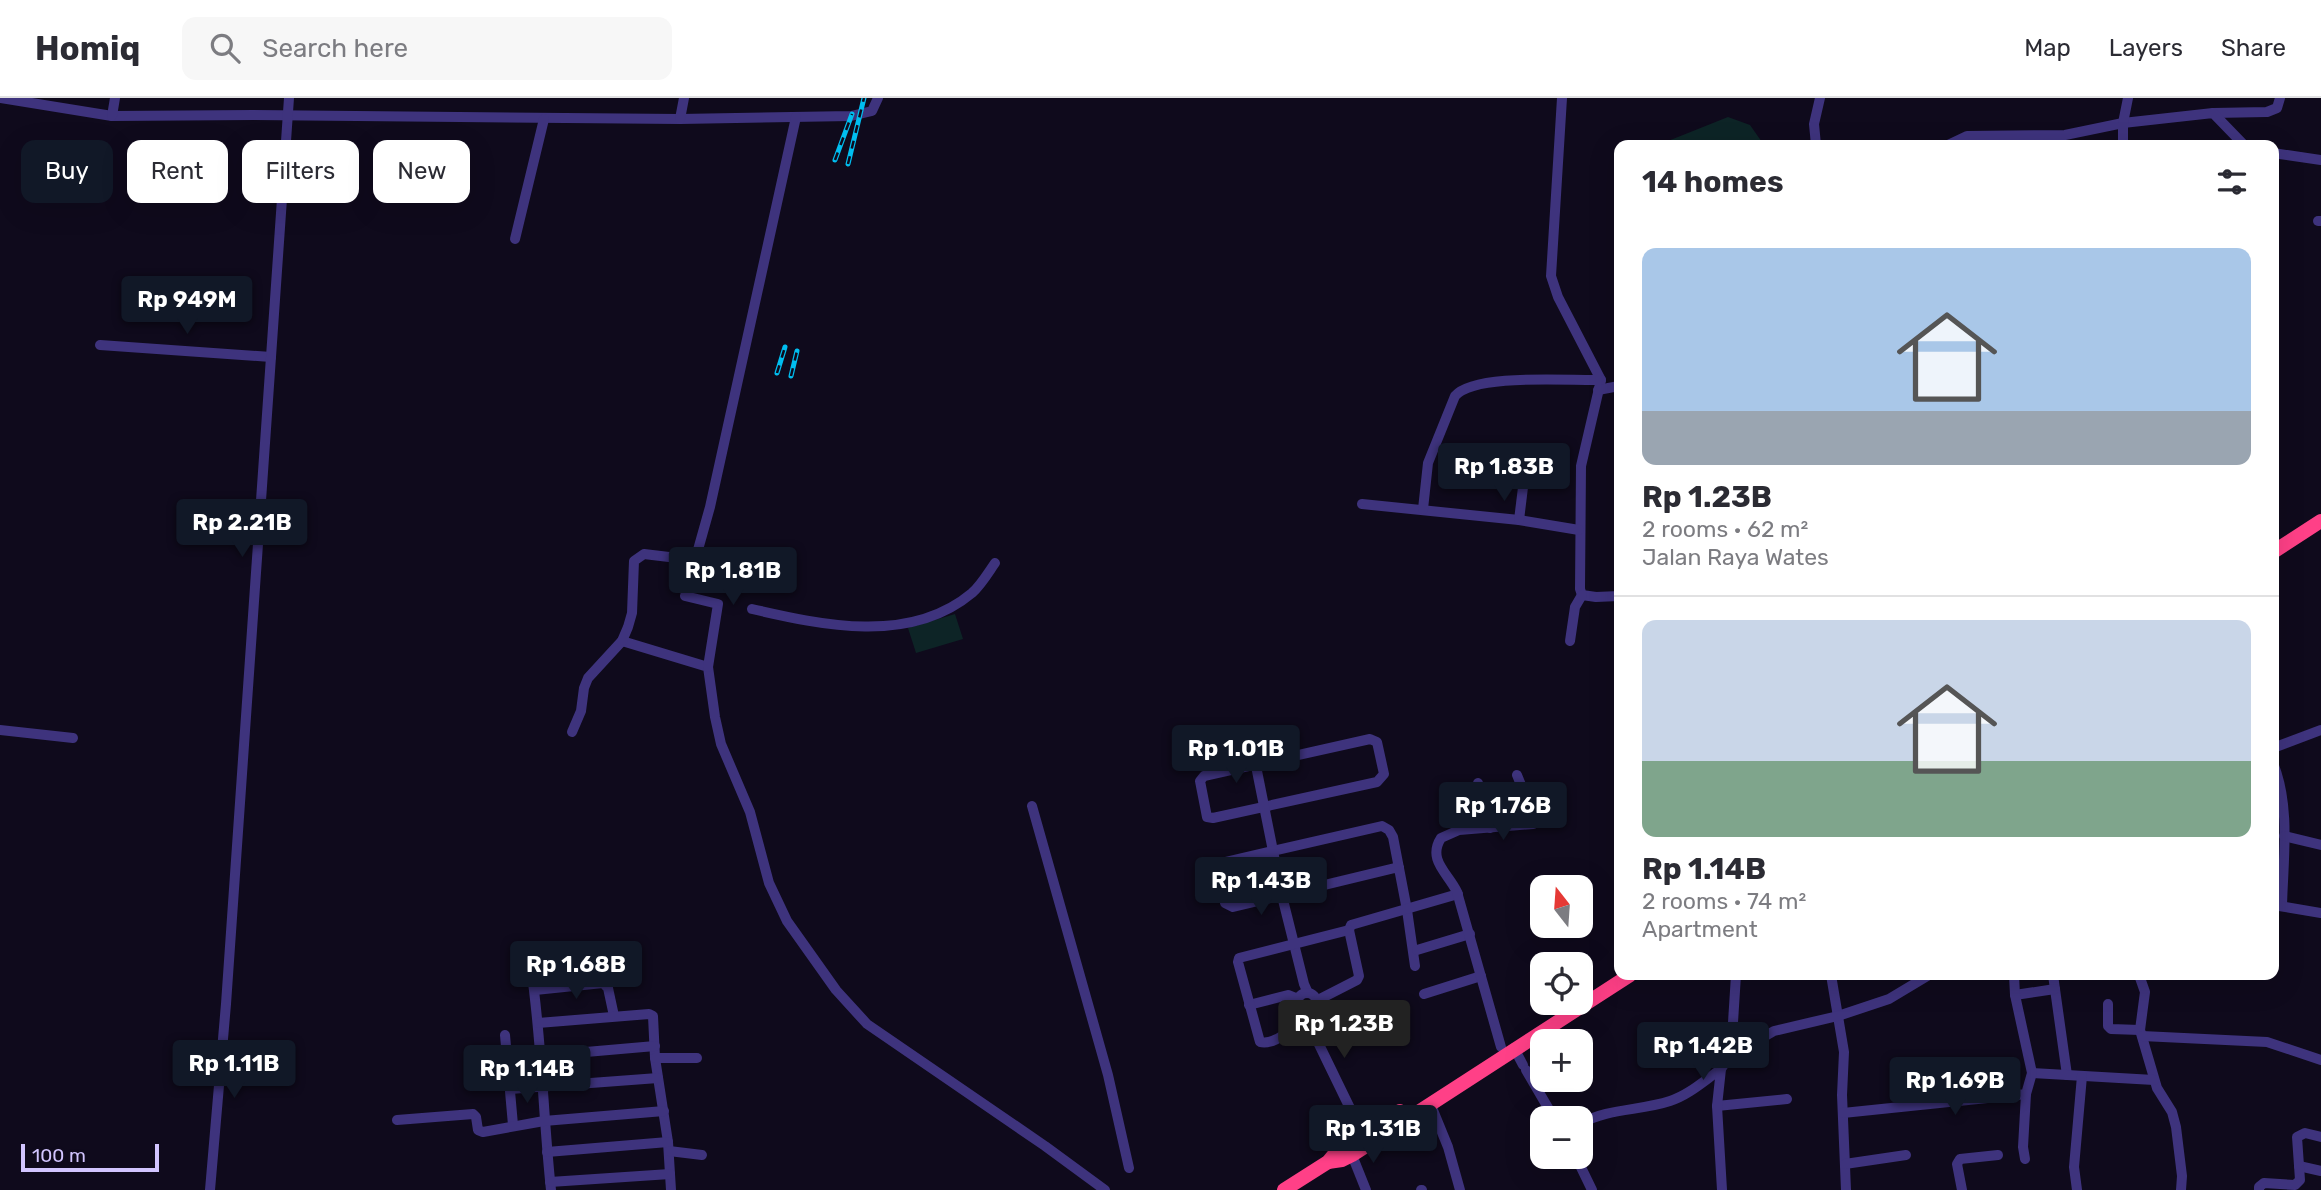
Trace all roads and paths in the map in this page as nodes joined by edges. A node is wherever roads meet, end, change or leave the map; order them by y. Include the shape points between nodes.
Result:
1 (1, 98) edge
2 (115, 98) edge
3 (289, 98) edge
4 (684, 98) edge
5 (878, 98) edge
6 (1562, 98) edge
7 (1819, 98) edge
8 (2128, 98) edge
9 (2280, 98) edge
10 (36, 101) edge
11 (2213, 113) junction
12 (113, 116) junction
13 (288, 117) junction
14 (544, 119) junction
15 (680, 120) junction
16 (795, 121) junction
17 (2123, 123) junction
18 (1816, 140) edge
19 (1959, 140) edge
20 (2043, 140) edge
21 (2123, 140) edge
22 (2239, 140) edge
23 (2279, 154) edge
24 (2321, 160) edge
25 (514, 239) dead end
26 (100, 345) dead end
27 (271, 357) junction
28 (1599, 385) junction
29 (1614, 386) edge
30 (1525, 471) dead end
31 (1362, 504) dead end
32 (1423, 509) junction
33 (1519, 520) junction
34 (2321, 521) edge
35 (1579, 530) junction
36 (2321, 531) edge
37 (2279, 548) edge
38 (2279, 558) edge
39 (694, 561) junction
40 (995, 563) dead end
41 (1582, 595) junction
42 (1614, 596) edge
43 (752, 609) dead end
44 (622, 641) junction
45 (1570, 641) dead end
46 (708, 667) junction
47 (0, 730) edge
48 (2321, 730) edge
49 (572, 732) dead end
50 (73, 738) dead end
51 (2279, 746) edge
52 (1256, 766) junction
53 (1517, 775) dead end
54 (1478, 783) dead end
55 (2279, 783) edge
56 (1032, 806) dead end
57 (1265, 807) junction
58 (1490, 828) junction
59 (2280, 832) edge
60 (2321, 845) edge
61 (1274, 850) junction
62 (2279, 857) edge
63 (1399, 867) junction
64 (1458, 894) junction
65 (1282, 897) junction
66 (2279, 906) edge
67 (1408, 910) junction
68 (2321, 912) edge
69 (1349, 930) junction
70 (1470, 934) junction
71 (1293, 944) junction
72 (1417, 950) dead end
73 (1415, 966) dead end
74 (531, 968) dead end
75 (1614, 974) edge
76 (1482, 976) junction
77 (1622, 980) edge
78 (1736, 980) edge
79 (1832, 980) edge
80 (1921, 980) edge
81 (2014, 980) edge
82 (2054, 980) edge
83 (2141, 980) edge
84 (1593, 988) edge
85 (2055, 989) junction
86 (535, 990) junction
87 (1308, 993) junction
88 (1424, 993) dead end
89 (2015, 995) junction
90 (1298, 999) junction
91 (1317, 1001) junction
92 (2108, 1003) dead end
93 (1249, 1005) junction
94 (1308, 1012) junction
95 (1552, 1015) edge
96 (614, 1016) junction
97 (1838, 1016) junction
98 (538, 1023) junction
99 (2141, 1033) junction
100 (505, 1035) dead end
101 (655, 1046) junction
102 (1507, 1048) junction
103 (540, 1056) junction
104 (1729, 1057) junction
105 (655, 1058) junction
106 (697, 1058) dead end
107 (2321, 1060) edge
108 (1721, 1069) junction
109 (2032, 1073) junction
110 (2067, 1075) junction
111 (2082, 1076) junction
112 (658, 1078) junction
113 (2154, 1080) junction
114 (541, 1086) junction
115 (510, 1089) junction
116 (2025, 1094) junction
117 (1787, 1099) dead end
118 (1430, 1103) junction
119 (1547, 1106) edge
120 (1717, 1106) junction
121 (664, 1111) junction
122 (1843, 1113) junction
123 (1593, 1116) edge
124 (397, 1120) dead end
125 (544, 1121) junction
126 (513, 1125) junction
127 (1363, 1135) junction
128 (2321, 1137) edge
129 (668, 1147) junction
130 (547, 1152) junction
131 (702, 1155) dead end
132 (1352, 1155) junction
133 (1906, 1155) dead end
134 (1998, 1155) dead end
135 (2025, 1159) dead end
136 (1328, 1162) junction
137 (1845, 1164) junction
138 (2299, 1166) junction
139 (1129, 1168) dead end
140 (1582, 1169) edge
141 (2321, 1171) edge
142 (670, 1174) junction
143 (550, 1186) edge
144 (210, 1190) edge
145 (671, 1190) edge
146 (1105, 1190) edge
147 (1284, 1190) edge
148 (1366, 1190) edge
149 (1460, 1190) edge
150 (1592, 1190) edge
151 (1722, 1190) edge
152 (1846, 1190) edge
153 (1962, 1190) edge
154 (2077, 1190) edge
155 (2181, 1190) edge
156 (2259, 1190) edge

1 - 10 street
2 - 12 street
3 - 13 street
4 - 15 street
5 - 16 street via 872,111
6 - 28 street via 1552,276
7 - 18 street
8 - 17 street
9 - 11 street via 2277,108 2267,112
10 - 12 street
11 - 17 street
11 - 22 street
12 - 13 street
13 - 14 street
13 - 27 street
14 - 15 street
14 - 25 street
15 - 16 street
16 - 39 street via 710,507
17 - 20 street
17 - 21 street
19 - 20 street via 1967,136
23 - 24 street
26 - 27 street
27 - 144 street
28 - 29 street
28 - 32 street via 1503,382 1460,390 1428,463
28 - 35 street via 1581,466
30 - 33 street
31 - 32 street
32 - 33 street
33 - 35 street
34 - 37 highway
35 - 41 street
36 - 38 highway
39 - 44 street via 644,554 634,561 632,613
39 - 46 street via 685,596 718,604
40 - 43 street via 981,584 959,601 930,616 894,626 797,619
41 - 42 street
41 - 45 street via 1575,607
44 - 46 street
44 - 49 street via 588,678
46 - 146 street via 721,744 750,813 780,911 836,990 867,1024
47 - 50 street
48 - 51 street
52 - 57 street
52 - 57 street via 1200,778 1206,817
52 - 57 street via 1370,739 1377,742 1382,763 1384,775 1377,782
53 - 58 street via 1533,824
54 - 58 street
55 - 59 street
56 - 139 street via 1108,1076
57 - 61 street
58 - 64 street via 1454,831 1438,843 1437,862
59 - 60 street
59 - 62 street
61 - 63 street via 1382,826 1391,834
61 - 65 street
61 - 65 street via 1220,864 1226,903 1233,907
63 - 65 street
63 - 67 street
64 - 67 street
64 - 70 street
65 - 71 street
66 - 68 street
67 - 69 street via 1351,925
67 - 73 street
69 - 71 street
69 - 91 street via 1359,976
70 - 72 street
70 - 76 street
71 - 87 street
71 - 93 street via 1239,958
74 - 86 street
75 - 84 highway
76 - 88 street
76 - 102 street
77 - 102 highway
78 - 104 street
79 - 97 street
80 - 97 street via 1889,999
81 - 89 street
82 - 85 street
83 - 99 street via 2145,992
85 - 89 street
85 - 110 street
86 - 96 street via 603,983
86 - 98 street
87 - 90 street
87 - 91 street
89 - 109 street
90 - 93 street via 1288,995
90 - 94 street via 1298,1007
91 - 94 street
92 - 99 street via 2111,1029
93 - 94 street via 1262,1044 1298,1024
94 - 127 street via 1313,1032
95 - 102 highway
96 - 98 street
96 - 101 street via 652,1015
97 - 104 street via 1774,1031
97 - 122 street via 1844,1052
98 - 103 street
99 - 107 street via 2259,1041
99 - 113 street
100 - 115 street
101 - 103 street
101 - 105 street
102 - 118 highway
102 - 119 street
102 - 127 highway
103 - 114 street
104 - 108 street
105 - 106 street
105 - 112 street
108 - 120 street
108 - 123 street via 1671,1101
109 - 110 street
109 - 116 street
110 - 111 street
111 - 113 street
111 - 154 street via 2074,1167
112 - 114 street
112 - 121 street
113 - 155 street via 2176,1127
114 - 115 street
114 - 125 street
115 - 126 street
116 - 122 street
116 - 135 street
117 - 120 street
118 - 132 highway
118 - 149 street
120 - 151 street
121 - 125 street
121 - 129 street
122 - 137 street
124 - 126 street via 473,1114 480,1131
125 - 126 street
125 - 130 street
127 - 136 highway
128 - 138 street via 2305,1133 2297,1137
129 - 130 street
129 - 131 street
129 - 142 street
130 - 143 street
132 - 136 highway
132 - 148 street
133 - 137 street
134 - 153 street via 1960,1159
136 - 147 highway
137 - 152 street
138 - 141 street
138 - 156 street via 2300,1180 2295,1185 2264,1183
140 - 150 street
142 - 143 street
142 - 145 street

